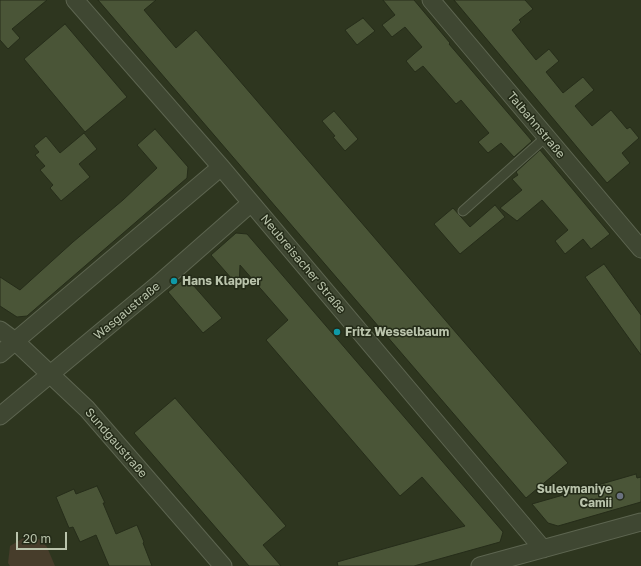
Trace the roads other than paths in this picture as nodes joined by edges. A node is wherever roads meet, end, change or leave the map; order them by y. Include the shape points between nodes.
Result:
1 (75, 0) edge
2 (431, 0) edge
3 (546, 137) junction
4 (221, 167) junction
5 (251, 202) junction
6 (463, 211) dead end
7 (641, 249) edge
8 (0, 330) edge
9 (15, 341) junction
10 (0, 354) edge
11 (51, 374) junction
12 (0, 416) edge
13 (641, 522) edge
14 (543, 548) junction
15 (223, 566) edge
16 (480, 566) edge

1 - 4 street, Neubreisacher Straße
2 - 3 street, Talbahnstraße
3 - 6 lane
3 - 7 street, Talbahnstraße
4 - 5 street, Neubreisacher Straße
4 - 9 street
5 - 11 street, Wasgaustraße
5 - 14 street, Neubreisacher Straße
8 - 9 street, Sundgaustraße
9 - 10 street
9 - 11 street, Sundgaustraße
11 - 12 street, Wasgaustraße
11 - 15 street, Sundgaustraße via 87,409
13 - 14 street
14 - 16 street

